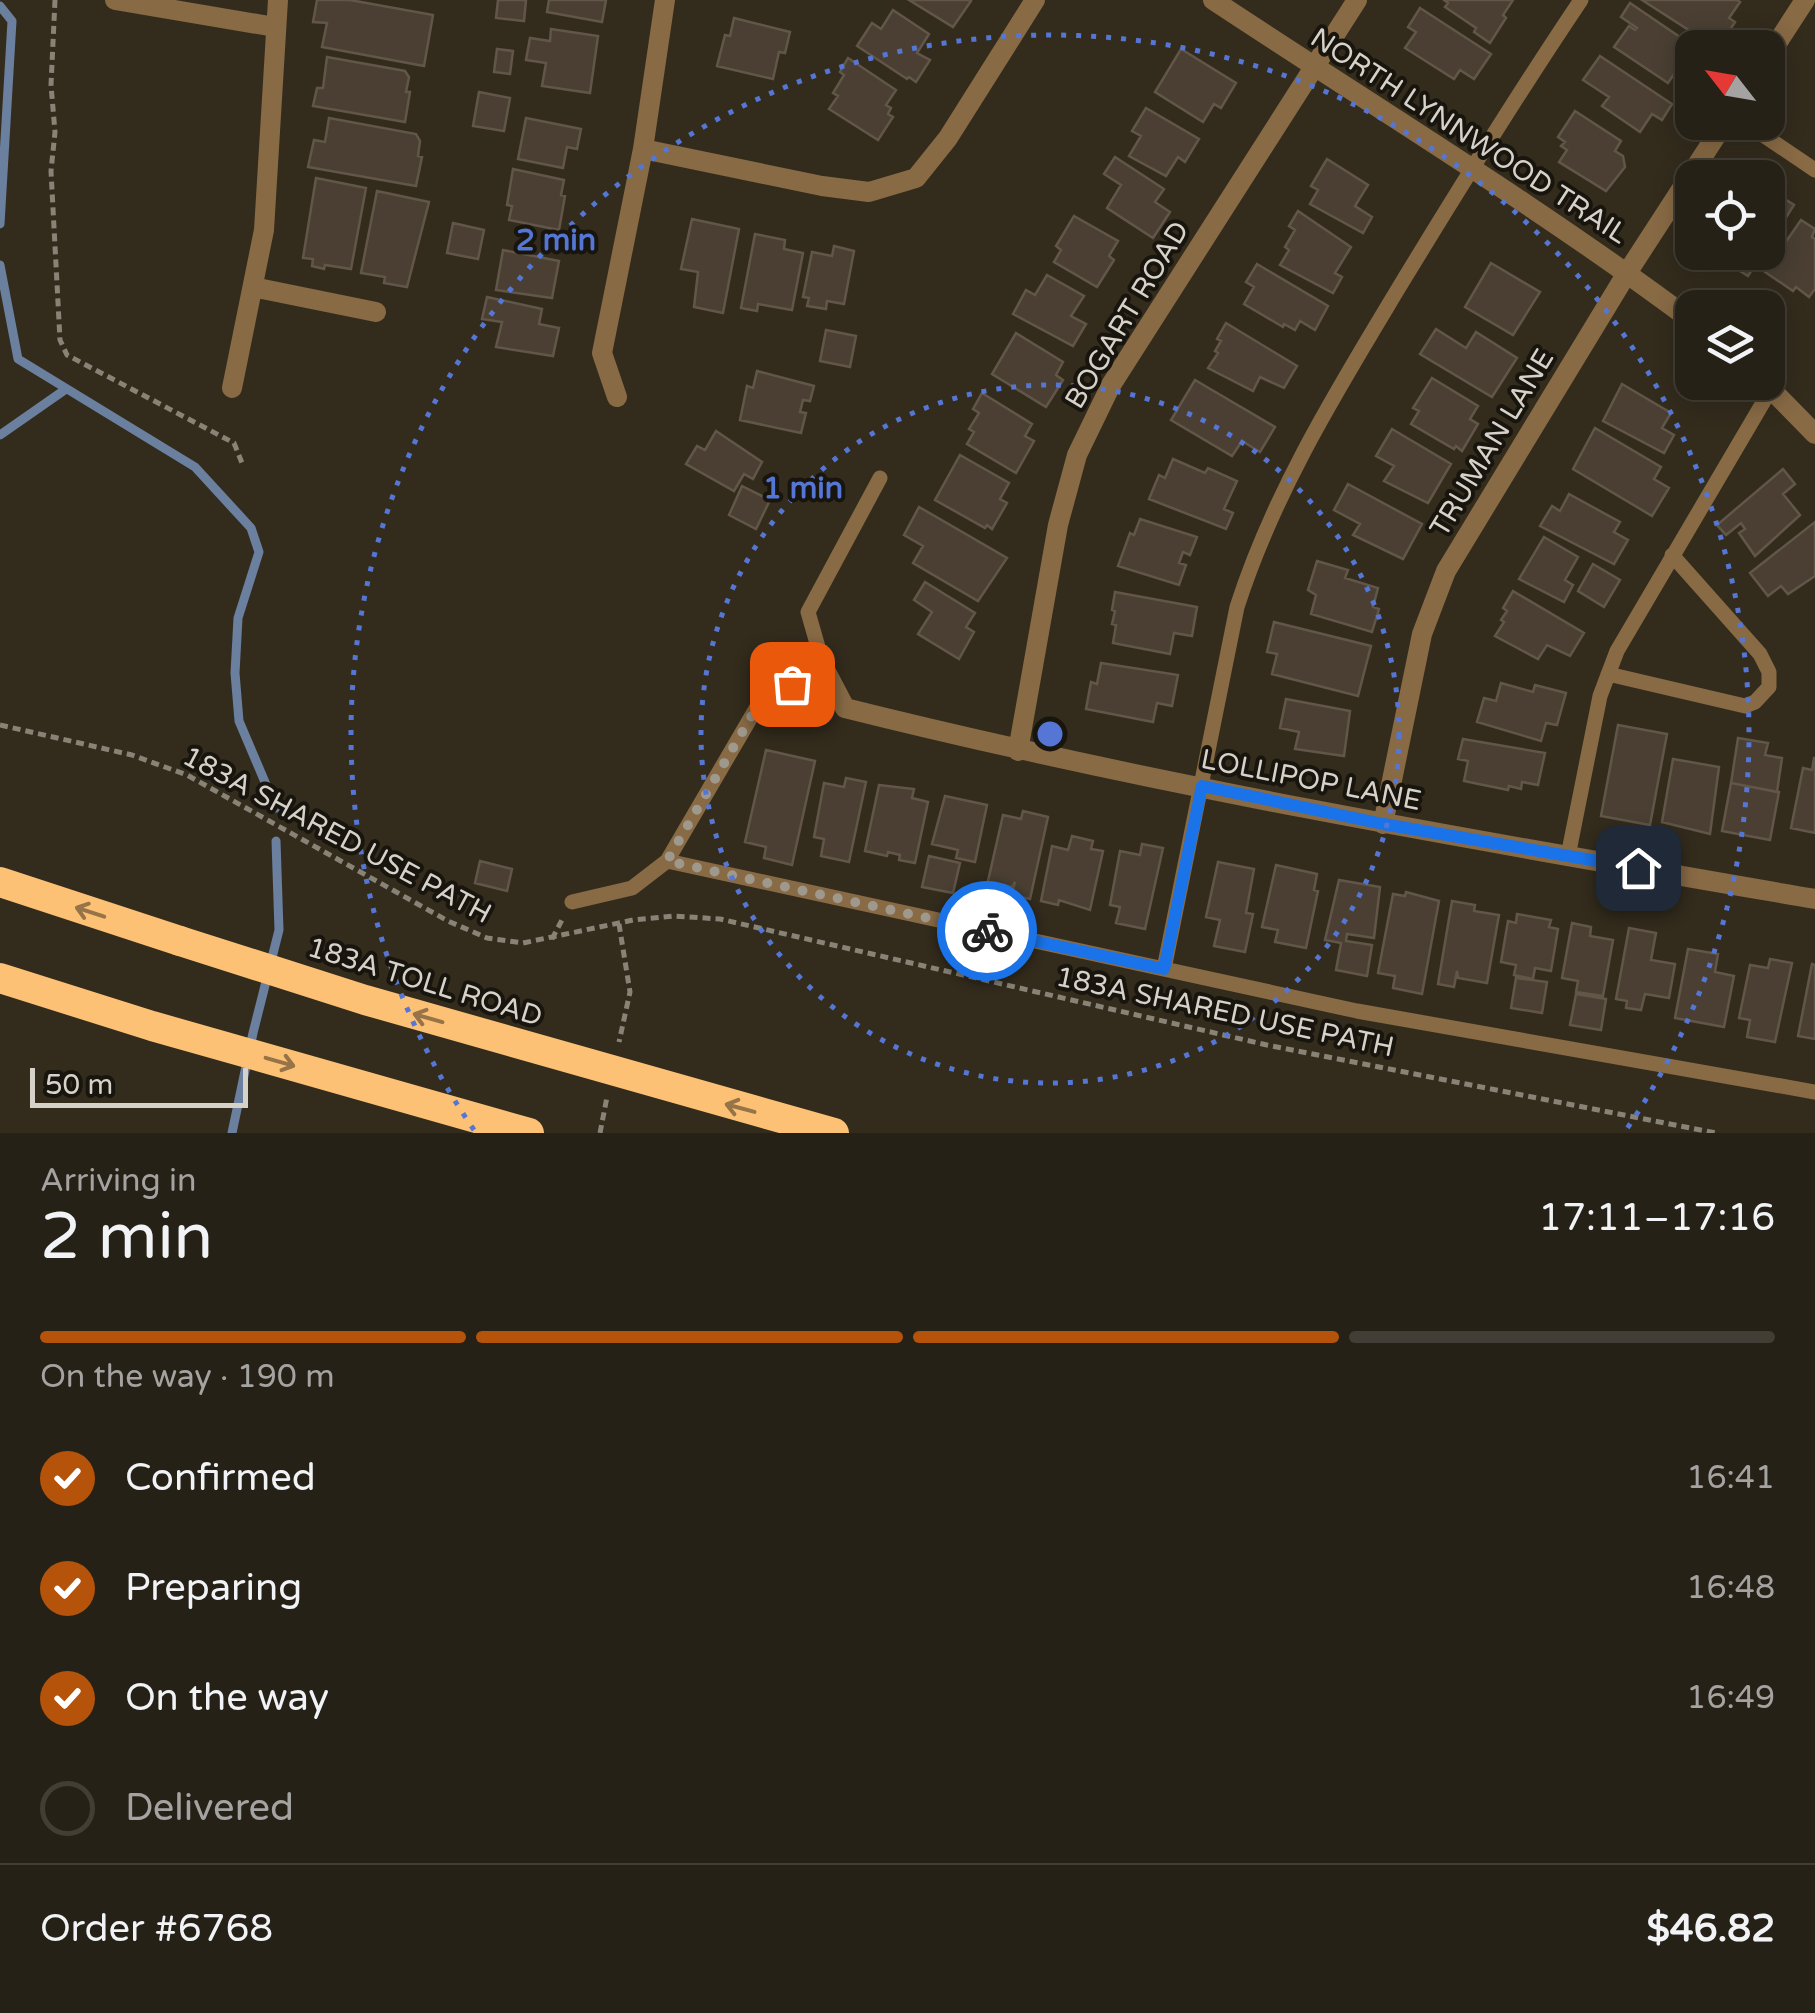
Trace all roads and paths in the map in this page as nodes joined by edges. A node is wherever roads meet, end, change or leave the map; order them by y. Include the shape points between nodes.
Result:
1 (55, 0) edge
2 (115, 0) edge
3 (278, 0) edge
4 (664, 0) edge
5 (1035, 0) edge
6 (1213, 0) edge
7 (1356, 0) edge
8 (1581, 0) edge
9 (1804, 0) edge
10 (276, 26) junction
11 (1785, 30) edge
12 (1312, 66) junction
13 (1713, 140) edge
14 (1771, 140) edge
15 (643, 148) junction
16 (1472, 168) junction
17 (1815, 170) edge
18 (1628, 273) junction
19 (253, 287) junction
20 (1675, 309) edge
21 (376, 312) dead end
22 (232, 388) dead end
23 (617, 397) dead end
24 (1760, 400) edge
25 (1782, 400) edge
26 (1815, 434) edge
27 (242, 464) dead end
28 (880, 478) dead end
29 (1672, 556) junction
30 (824, 668) junction
31 (1608, 674) junction
32 (0, 725) edge
33 (1018, 751) junction
34 (1202, 786) junction
35 (1383, 824) junction
36 (1568, 856) junction
37 (667, 861) junction
38 (0, 882) edge
39 (1815, 899) edge
40 (572, 902) dead end
41 (618, 924) junction
42 (1164, 969) junction
43 (0, 978) edge
44 (619, 1042) dead end
45 (1815, 1092) edge
46 (608, 1097) dead end
47 (529, 1133) edge
48 (600, 1133) edge
49 (834, 1133) edge
50 (1716, 1133) edge

1 - 27 path via 51,171 66,355 234,443
2 - 10 street
3 - 10 street
4 - 15 street
5 - 15 street via 916,178 870,192
6 - 12 street, NORTH LYNNWOOD TRAIL
7 - 12 street, BOGART ROAD
8 - 16 lane
9 - 11 street
10 - 19 street via 264,230
12 - 16 street, NORTH LYNNWOOD TRAIL
12 - 33 street, BOGART ROAD via 1111,385 1078,455 1058,525
13 - 18 street, TRUMAN LANE
14 - 17 lane
15 - 23 street via 602,354
16 - 18 street, NORTH LYNNWOOD TRAIL
16 - 34 lane via 1288,476 1237,607
18 - 20 street, NORTH LYNNWOOD TRAIL
18 - 35 street, TRUMAN LANE via 1446,571 1422,634
19 - 21 street
19 - 22 street
24 - 29 lane
25 - 26 street
28 - 30 lane via 808,612
29 - 31 lane
29 - 31 lane via 1760,654 1770,672 1769,688 1745,706
30 - 33 street, LOLLIPOP LANE via 844,708
30 - 37 lane via 761,700
31 - 36 lane
32 - 41 path, 183A SHARED USE PATH via 132,755 187,775 487,938 545,941
33 - 34 street, LOLLIPOP LANE
34 - 35 street, LOLLIPOP LANE
34 - 42 lane
35 - 36 street, LOLLIPOP LANE
36 - 39 street, LOLLIPOP LANE
37 - 40 lane via 632,888
37 - 42 lane
49 -> 38 highway, 183A TOLL ROAD, bridge via 365,1000
41 - 44 path via 630,992
41 - 50 path, 183A SHARED USE PATH via 720,918 1267,1045
42 - 45 lane via 1356,1011
43 -> 47 highway
46 - 48 path

